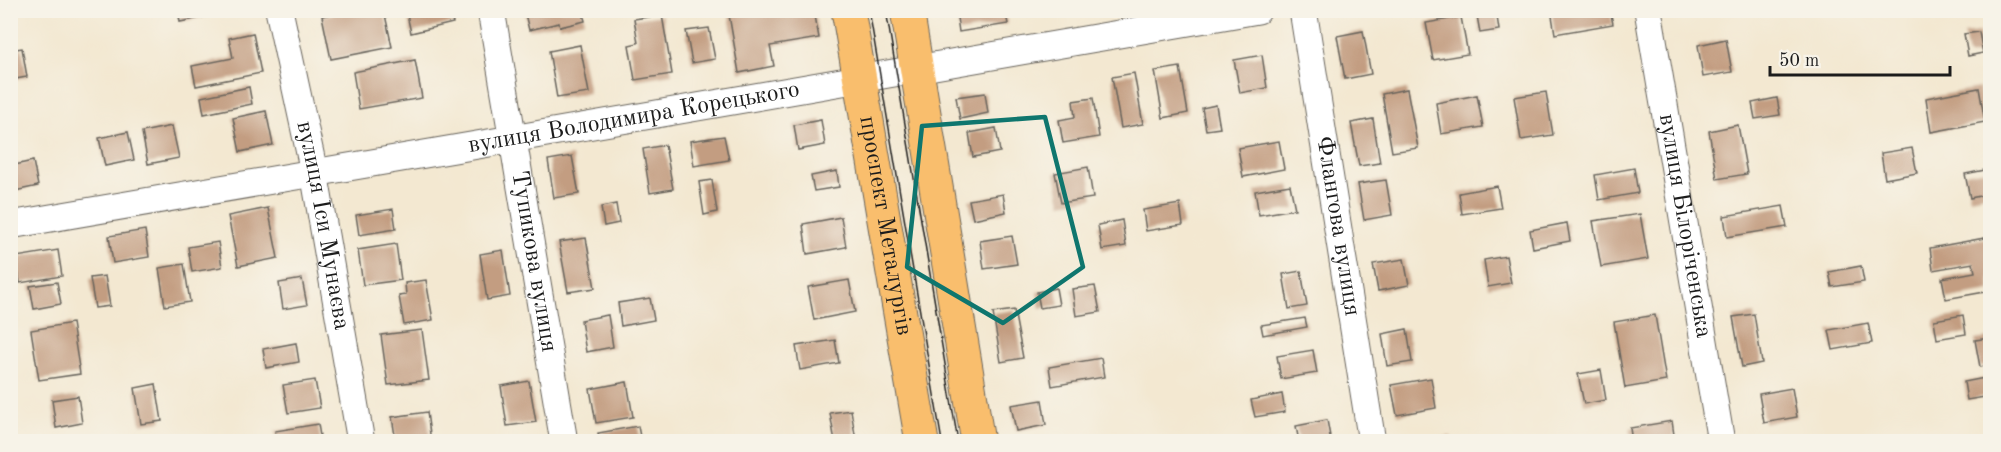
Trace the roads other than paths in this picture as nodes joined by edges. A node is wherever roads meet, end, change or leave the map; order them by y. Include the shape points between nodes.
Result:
1 (279, 10) edge
2 (491, 10) edge
3 (848, 10) edge
4 (907, 10) edge
5 (1258, 10) edge
6 (1303, 10) edge
7 (1648, 10) edge
8 (917, 71) junction
9 (860, 81) junction
10 (513, 138) junction
11 (314, 172) junction
12 (10, 225) edge
13 (361, 441) edge
14 (564, 441) edge
15 (922, 441) edge
16 (978, 441) edge
17 (1372, 441) edge
18 (1721, 441) edge

1 - 11 street, вулиця Іси Мунаєва
2 - 10 street, Тупикова вулиця
3 - 9 main road, проспект Металургів
4 - 8 main road
5 - 8 street, вулиця Володимира Корецького
6 - 17 street, Флангова вулиця
7 - 18 street, вулиця Білоріченська
8 - 9 street, вулиця Володимира Корецького
8 - 16 main road
9 - 10 street, вулиця Володимира Корецького
9 - 15 main road, проспект Металургів
10 - 11 street, вулиця Володимира Корецького
10 - 14 street, Тупикова вулиця
11 - 12 street, вулиця Володимира Корецького
11 - 13 street, вулиця Іси Мунаєва

